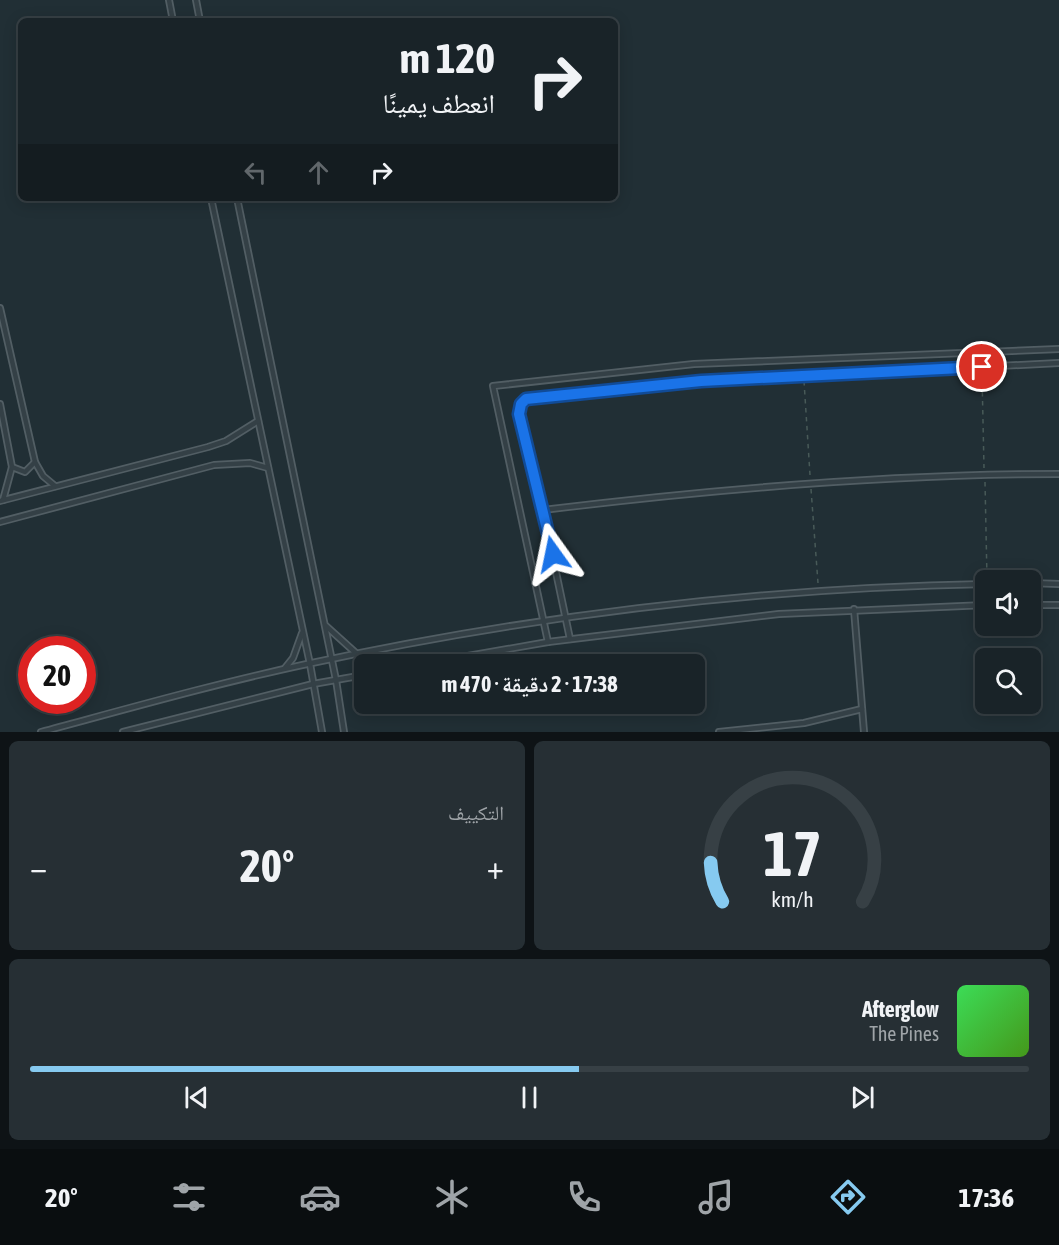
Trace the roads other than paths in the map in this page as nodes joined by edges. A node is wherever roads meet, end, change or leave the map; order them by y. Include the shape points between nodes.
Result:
1 (169, 0) edge
2 (196, 0) edge
3 (172, 18) edge
4 (199, 18) edge
5 (212, 201) edge
6 (238, 201) edge
7 (0, 308) edge
8 (1059, 349) edge
9 (1059, 363) edge
10 (0, 405) edge
11 (258, 422) junction
12 (34, 462) junction
13 (12, 467) junction
14 (268, 468) junction
15 (1059, 474) edge
16 (56, 486) junction
17 (2, 500) edge
18 (543, 510) junction
19 (0, 522) edge
20 (1041, 583) edge
21 (975, 584) edge
22 (1059, 584) edge
23 (1041, 604) edge
24 (1059, 604) edge
25 (975, 605) edge
26 (854, 609) junction
27 (567, 620) junction
28 (546, 623) junction
29 (325, 625) junction
30 (302, 630) junction
31 (570, 639) junction
32 (548, 642) junction
33 (357, 654) joint
34 (479, 654) edge
35 (354, 655) edge
36 (332, 659) junction
37 (310, 664) junction
38 (285, 669) junction
39 (354, 677) edge
40 (336, 680) junction
41 (313, 684) junction
42 (862, 709) junction
43 (41, 732) edge
44 (123, 732) edge
45 (321, 732) edge
46 (344, 732) edge
47 (719, 732) edge
48 (864, 732) edge

1 - 3 lane
2 - 4 lane
5 - 11 lane
6 - 29 lane
7 - 12 lane
8 - 28 lane via 694,364 493,386
9 - 18 lane via 701,381 526,399 519,414
10 - 13 lane
11 - 14 lane
11 - 16 lane via 208,447
12 - 13 lane via 25,472
12 - 16 lane
13 - 17 lane
14 - 19 lane via 250,463 214,465
14 - 30 lane
15 - 18 lane via 800,484 690,492
16 - 17 lane
18 - 27 lane
20 - 22 lane
21 - 27 lane via 773,593
23 - 24 lane
25 - 26 lane
26 - 31 lane
26 - 42 lane
27 - 28 lane
27 - 31 lane
28 - 32 lane
28 - 33 lane
29 - 33 lane
29 - 36 lane
30 - 37 lane
30 - 38 lane via 294,658
31 - 32 lane
32 - 34 lane
35 - 36 lane
36 - 37 lane
36 - 40 lane
37 - 38 lane
37 - 41 lane
38 - 43 lane
39 - 40 lane
40 - 41 lane
40 - 46 lane
41 - 44 lane
41 - 45 lane
42 - 47 lane via 812,722
42 - 48 lane

